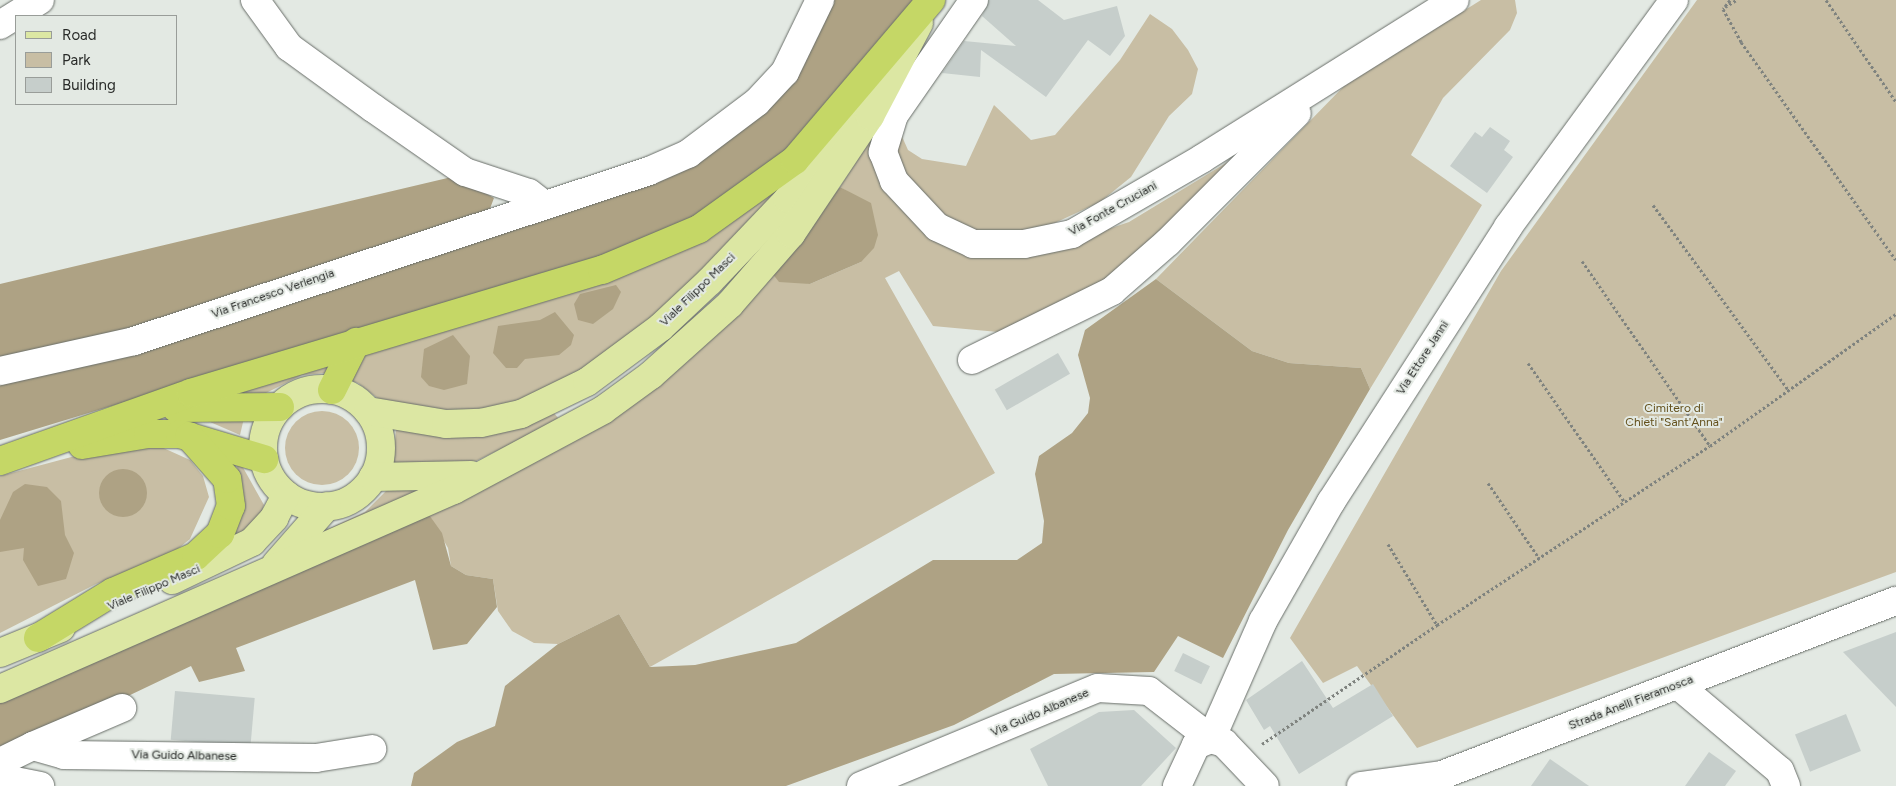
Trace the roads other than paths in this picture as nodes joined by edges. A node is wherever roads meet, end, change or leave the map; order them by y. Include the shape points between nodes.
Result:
1 (40, 0) edge
2 (255, 0) edge
3 (796, 0) edge
4 (820, 0) edge
5 (931, 0) edge
6 (974, 0) edge
7 (1455, 0) edge
8 (1674, 0) edge
9 (16, 15) edge
10 (15, 16) edge
11 (0, 25) edge
12 (802, 37) junction
13 (1328, 82) junction
14 (543, 204) junction
15 (356, 342) junction
16 (972, 360) dead end
17 (0, 371) edge
18 (332, 390) junction
19 (280, 407) junction
20 (140, 411) junction
21 (368, 411) junction
22 (189, 436) junction
23 (264, 459) junction
24 (0, 462) edge
25 (484, 474) junction
26 (373, 477) junction
27 (286, 494) junction
28 (326, 506) junction
29 (264, 575) junction
30 (1896, 601) edge
31 (38, 638) junction
32 (0, 653) edge
33 (1678, 685) junction
34 (0, 689) edge
35 (122, 708) dead end
36 (1211, 739) junction
37 (33, 746) junction
38 (372, 749) dead end
39 (0, 762) edge
40 (0, 778) edge
41 (40, 786) edge
42 (861, 786) edge
43 (1177, 786) edge
44 (1265, 786) edge
45 (1361, 786) edge
46 (1786, 786) edge

1 - 9 street
2 - 14 street via 289,47 373,108 465,172 529,193
3 - 12 street
4 - 12 street, Via Francesco Verlengia
5 - 15 highway via 795,160 699,229 602,270
5 - 21 main road, Viale Filippo Masci via 788,199 710,281 620,358 556,398 520,414 481,422 446,424
5 - 25 main road via 870,116 810,208 730,304 657,370 603,410
6 - 13 street, Via Fonte Cruciani via 894,115 883,152 894,181 913,205 937,227 973,244 1024,244 1072,234
7 - 13 street, Via Fonte Cruciani
8 - 36 street, Via Ettore Janni via 1508,227 1331,502 1263,621
10 - 11 street
12 - 14 street, Via Francesco Verlengia via 785,72 757,102 688,154 649,171
13 - 16 street via 1168,242 1112,291
14 - 17 street, Via Francesco Verlengia via 134,341
15 - 18 highway
15 - 20 highway
18 - 19 main road via 304,392
18 - 21 main road via 346,394
19 - 20 highway via 197,405
19 - 23 main road via 265,431
20 - 24 highway
21 - 26 main road via 381,450
22 - 23 highway
22 - 24 highway via 139,435
22 - 31 highway via 227,479 231,506 220,534 196,556 113,592
23 - 27 main road
25 - 26 main road
25 - 29 main road
26 - 28 main road via 353,498
27 - 28 main road
27 - 31 main road, Viale Filippo Masci via 262,533 237,552
28 - 29 main road
29 - 34 main road
30 - 33 street, Strada Anelli Fieramosca
31 - 32 main road, Viale Filippo Masci
33 - 45 street, Strada Anelli Fieramosca via 1442,775
33 - 46 street via 1780,771
35 - 37 street
36 - 42 street, Via Guido Albanese via 1150,691 1098,688
36 - 43 street via 1196,745
36 - 44 street, Via Guido Albanese via 1224,743
37 - 38 street, Via Guido Albanese via 64,755 316,758
37 - 39 street
40 - 41 street

